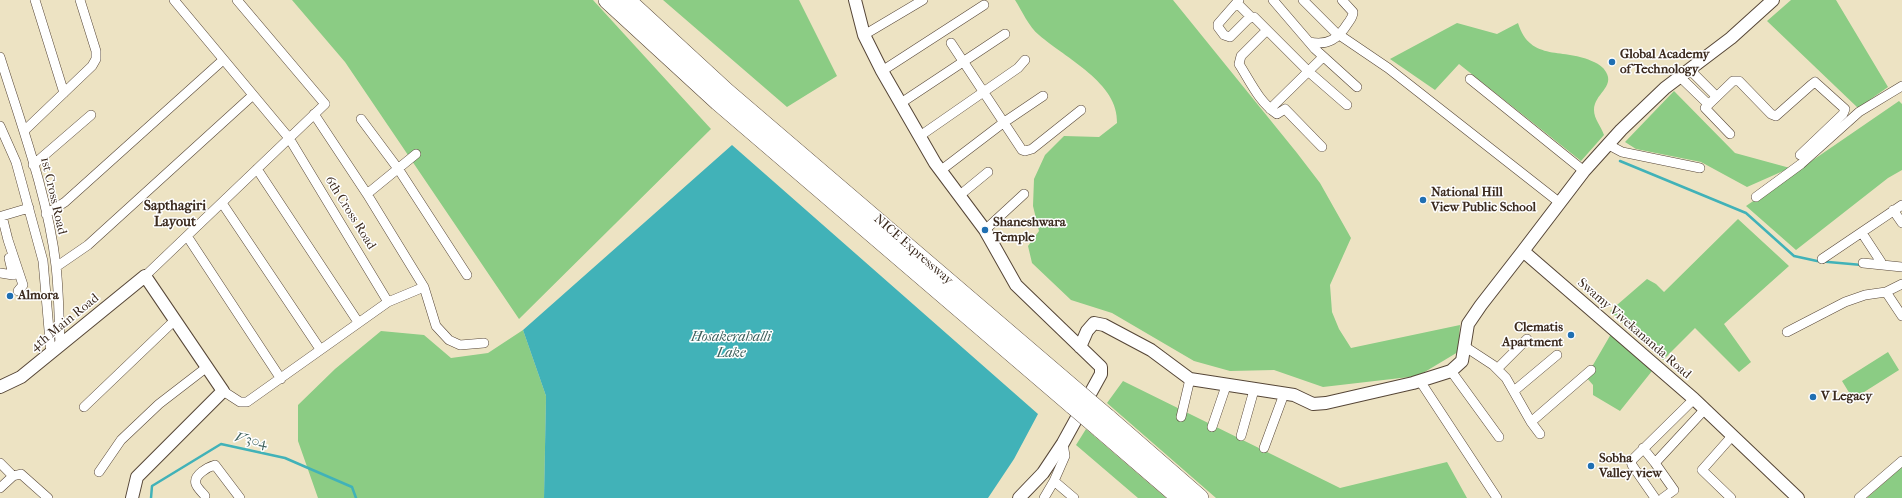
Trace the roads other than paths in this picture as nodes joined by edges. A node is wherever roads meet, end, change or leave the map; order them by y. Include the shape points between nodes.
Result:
1 (35, 0) edge
2 (80, 0) edge
3 (174, 0) edge
4 (237, 0) edge
5 (607, 0) edge
6 (627, 0) edge
7 (856, 0) edge
8 (923, 0) edge
9 (1273, 0) edge
10 (1303, 0) edge
11 (1342, 0) edge
12 (1773, 0) edge
13 (1238, 1) edge
14 (984, 5) dead end
15 (1251, 16) junction
16 (1267, 30) junction
17 (1004, 34) dead end
18 (864, 35) junction
19 (1341, 35) junction
20 (1309, 42) junction
21 (951, 43) dead end
22 (0, 57) edge
23 (1323, 57) junction
24 (222, 60) junction
25 (1025, 60) dead end
26 (963, 61) junction
27 (882, 71) junction
28 (1309, 72) junction
29 (1684, 73) junction
30 (1470, 79) dead end
31 (1902, 86) edge
32 (1357, 87) dead end
33 (984, 92) junction
34 (64, 93) junction
35 (253, 95) junction
36 (1043, 96) dead end
37 (1716, 96) junction
38 (900, 103) junction
39 (1708, 104) junction
40 (1346, 105) dead end
41 (1270, 109) junction
42 (1081, 110) dead end
43 (314, 114) junction
44 (91, 115) dead end
45 (361, 119) dead end
46 (1003, 123) junction
47 (0, 126) edge
48 (24, 131) junction
49 (1730, 134) dead end
50 (920, 136) junction
51 (289, 138) junction
52 (1607, 144) junction
53 (1322, 147) dead end
54 (416, 154) dead end
55 (1800, 155) dead end
56 (33, 165) junction
57 (1700, 168) dead end
58 (257, 169) junction
59 (399, 170) junction
60 (940, 170) junction
61 (1584, 171) junction
62 (988, 172) dead end
63 (367, 194) junction
64 (1024, 194) dead end
65 (960, 195) junction
66 (1756, 197) dead end
67 (222, 203) junction
68 (1560, 203) junction
69 (1902, 205) edge
70 (29, 208) junction
71 (1893, 210) junction
72 (46, 214) junction
73 (1902, 223) edge
74 (0, 224) edge
75 (985, 230) junction
76 (1862, 233) junction
77 (187, 236) junction
78 (1523, 251) junction
79 (1822, 259) dead end
80 (1881, 262) dead end
81 (1863, 263) dead end
82 (56, 267) junction
83 (1902, 267) edge
84 (0, 273) edge
85 (466, 275) dead end
86 (145, 276) junction
87 (1902, 284) edge
88 (424, 287) junction
89 (18, 291) dead end
90 (1886, 292) junction
91 (388, 302) junction
92 (1902, 316) edge
93 (175, 320) junction
94 (358, 322) junction
95 (1787, 332) dead end
96 (1527, 339) dead end
97 (484, 343) dead end
98 (1464, 346) junction
99 (1080, 347) junction
100 (56, 349) junction
101 (320, 349) junction
102 (1557, 354) dead end
103 (207, 367) junction
104 (1497, 369) junction
105 (1591, 370) dead end
106 (1451, 371) junction
107 (281, 379) junction
108 (1190, 380) junction
109 (1420, 381) junction
110 (1226, 386) junction
111 (0, 387) edge
112 (1254, 390) junction
113 (223, 391) junction
114 (1514, 391) junction
115 (1284, 394) junction
116 (1694, 399) junction
117 (1076, 400) junction
118 (84, 407) dead end
119 (1704, 409) junction
120 (1181, 417) dead end
121 (1675, 418) junction
122 (1531, 422) junction
123 (1104, 423) junction
124 (1212, 427) dead end
125 (1686, 428) junction
126 (1540, 434) dead end
127 (1241, 436) dead end
128 (1733, 436) junction
129 (1499, 437) dead end
130 (1063, 443) junction
131 (1264, 448) dead end
132 (1643, 448) junction
133 (1902, 461) edge
134 (0, 462) edge
135 (1655, 464) junction
136 (99, 472) dead end
137 (13, 476) junction
138 (1054, 481) junction
139 (0, 488) edge
140 (206, 496) dead end
141 (48, 498) edge
142 (132, 498) edge
143 (240, 498) edge
144 (1019, 498) edge
145 (1044, 498) edge
146 (1074, 498) edge
147 (1180, 498) edge
148 (1200, 498) edge
149 (1497, 498) edge
150 (1655, 498) edge
151 (1663, 498) edge
152 (1732, 498) edge
153 (1798, 498) edge
154 (1860, 498) edge

1 - 34 street
2 - 34 street via 96,51 96,59
3 - 24 street, 6th Cross Road
4 - 43 street via 325,104
5 - 117 highway, NICE Expressway via 718,102
6 - 117 highway, NICE Expressway
7 - 18 street
8 - 18 street
9 - 20 street
10 - 19 street
11 - 19 street via 1353,12 1353,17
12 - 29 street via 1731,38
13 - 15 street
13 - 15 street via 1218,24 1224,36 1230,37
14 - 27 street
15 - 16 street
16 - 28 street
16 - 41 street via 1241,56 1239,64 1262,101
17 - 26 street
18 - 27 street
19 - 20 street via 1320,45
19 - 68 street via 1388,68
20 - 23 street
21 - 26 street
22 - 48 street, 1st Cross Road
23 - 28 street
23 - 32 street
24 - 35 street, 6th Cross Road
24 - 72 street via 65,202
25 - 33 street
26 - 33 street
26 - 38 street
27 - 38 street
28 - 40 street
28 - 41 street
29 - 37 street
29 - 39 street
29 - 52 street
30 - 61 street
31 - 66 street via 1859,112 1801,164
33 - 46 street
33 - 50 street
34 - 48 street
35 - 51 street, 6th Cross Road
35 - 82 street via 88,245
36 - 46 street
37 - 39 street
37 - 55 street via 1737,80 1776,116 1811,84 1818,83 1845,109 1843,114
38 - 50 street
39 - 49 street via 1705,110
41 - 53 street via 1277,114 1285,109
42 - 46 street via 1029,151 1022,150
43 - 51 street
43 - 63 street
44 - 56 street
45 - 59 street
46 - 60 street
47 - 70 street via 16,162
48 - 56 street, 1st Cross Road
50 - 60 street
51 - 58 street
51 - 91 street, 6th Cross Road
52 - 57 street via 1622,152
52 - 61 street
54 - 59 street
56 - 72 street, 1st Cross Road
58 - 67 street
58 - 94 street
59 - 63 street
59 - 85 street
60 - 65 street
61 - 68 street
62 - 65 street
63 - 88 street
64 - 75 street
65 - 75 street
67 - 77 street
67 - 101 street
68 - 78 street
69 - 71 street
70 - 89 street via 2,216 23,285
70 - 100 street via 43,261
71 - 73 street
71 - 76 street
72 - 82 street, 1st Cross Road
74 - 84 street via 13,275
75 - 99 street via 1016,285
76 - 79 street
76 - 80 street
77 - 86 street
77 - 107 street
78 - 98 street via 1468,324
78 - 116 street, Swamy Vivekananda Road
81 - 83 street
82 - 100 street, 1st Cross Road
86 - 93 street
86 - 100 street, 4th Main Road
87 - 90 street
88 - 91 street
88 - 97 street via 436,326 449,340 460,345
90 - 92 street
90 - 95 street via 1865,295 1845,302
91 - 94 street
93 - 103 street
93 - 118 street
94 - 101 street
96 - 104 street
98 - 104 street
98 - 106 street via 1462,361
99 - 108 street via 1086,331 1094,323 1104,325 1151,350
99 - 130 street via 1101,367 1101,374
100 - 111 street, 4th Main Road via 21,377
101 - 107 street
102 - 114 street
103 - 113 street
103 - 136 street via 159,404 121,440
104 - 114 street
105 - 122 street
106 - 109 street
106 - 129 street
107 - 113 street via 247,402 240,402
108 - 110 street
108 - 120 street
109 - 115 street via 1326,404 1313,404 1294,395
109 - 149 street
110 - 112 street
110 - 124 street
112 - 115 street
112 - 127 street
113 - 142 street via 137,477
114 - 122 street
115 - 131 street
116 - 119 street, Swamy Vivekananda Road
116 - 121 street
117 - 123 highway, NICE Expressway, bridge
119 - 125 street
119 - 128 street, Swamy Vivekananda Road
121 - 125 street
121 - 132 street
122 - 126 street
123 - 147 highway, NICE Expressway
123 - 148 highway, NICE Expressway
125 - 135 street
128 - 152 street via 1702,470
128 - 153 street, Swamy Vivekananda Road
130 - 138 street via 1065,456
130 - 144 street via 1043,473
132 - 135 street
132 - 150 street via 1631,461
133 - 154 street
134 - 137 street
135 - 151 street via 1674,490
137 - 139 street
137 - 141 street via 21,474
138 - 145 street
138 - 146 street
140 - 143 street via 195,480 209,466 215,465

